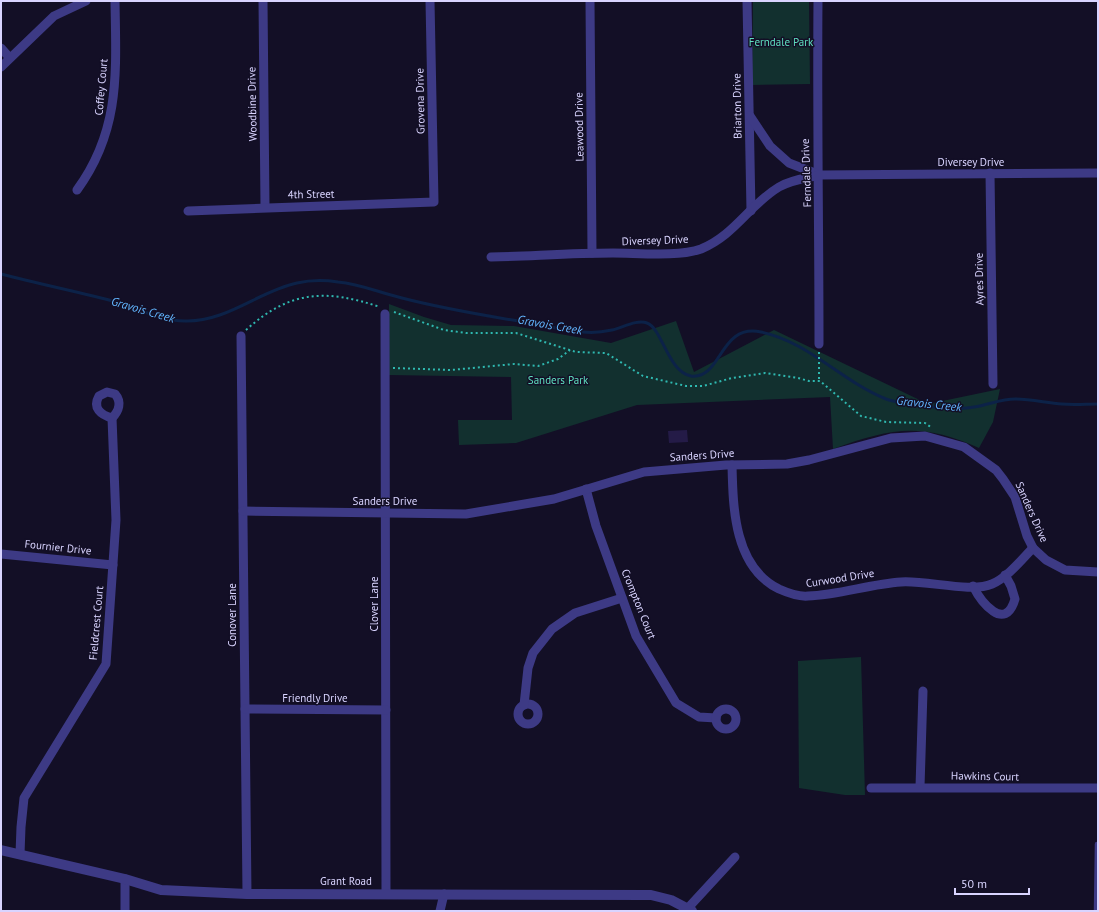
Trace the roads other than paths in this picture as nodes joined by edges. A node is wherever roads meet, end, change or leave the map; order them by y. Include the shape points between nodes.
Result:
1 (86, 1) edge
2 (115, 1) edge
3 (263, 1) edge
4 (430, 1) edge
5 (590, 1) edge
6 (747, 1) edge
7 (818, 1) edge
8 (1, 48) edge
9 (9, 58) junction
10 (1, 67) edge
11 (750, 115) junction
12 (990, 173) junction
13 (1098, 173) edge
14 (820, 175) junction
15 (77, 190) dead end
16 (434, 202) joint
17 (265, 207) junction
18 (188, 211) dead end
19 (750, 211) junction
20 (592, 253) junction
21 (491, 257) dead end
22 (387, 311) road end
23 (241, 336) road end
24 (819, 345) road end
25 (993, 384) dead end
26 (112, 418) dead end
27 (732, 465) junction
28 (586, 489) junction
29 (243, 511) junction
30 (386, 513) junction
31 (1033, 548) junction
32 (1, 554) edge
33 (113, 565) junction
34 (1098, 572) edge
35 (1005, 575) junction
36 (973, 586) junction
37 (622, 598) junction
38 (923, 691) dead end
39 (524, 705) dead end
40 (245, 709) junction
41 (386, 710) junction
42 (716, 718) dead end
43 (920, 787) junction
44 (871, 788) dead end
45 (1098, 788) edge
46 (1098, 844) edge
47 (1, 850) edge
48 (20, 854) junction
49 (736, 857) dead end
50 (125, 879) junction
51 (386, 893) junction
52 (247, 894) junction
53 (444, 894) junction
54 (690, 910) edge
55 (125, 911) edge
56 (440, 911) edge
57 (1096, 911) edge

1 - 9 street via 54,16
2 - 15 street, Coffey Court via 114,91 110,120 101,150
3 - 17 street, Woodbine Drive
4 - 16 street, Grovena Drive
5 - 20 street, Leawood Drive
6 - 11 street, Briarton Drive
7 - 14 street, Ferndale Drive via 817,140
8 - 9 street
9 - 10 street
11 - 14 street, Diversey Drive via 770,146 789,163
11 - 19 street, Briarton Drive
12 - 13 street, Diversey Drive
12 - 14 street, Diversey Drive
12 - 25 street, Ayres Drive
14 - 19 street, Diversey Drive via 783,185
14 - 24 street, Ferndale Drive
16 - 17 street, 4th Street
17 - 18 street, 4th Street
19 - 20 street, Diversey Drive via 727,234 715,242 689,252
20 - 21 street, Diversey Drive
22 - 30 street, Clover Lane via 384,367
23 - 29 street, Conover Lane
26 - 33 street, Fieldcrest Court via 116,520
27 - 28 street, Sanders Drive via 644,472
27 - 31 street, Sanders Drive via 788,464 891,438 925,436 936,439 969,450 1004,479 1015,497
27 - 36 street, Curwood Drive via 734,519 741,542 753,568 776,587 791,594 807,596 905,582
28 - 30 street, Sanders Drive via 554,499 466,514
28 - 37 street, Crompton Court
29 - 30 street, Sanders Drive
29 - 40 street, Conover Lane
30 - 41 street, Clover Lane
31 - 34 street, Sanders Drive via 1056,566 1074,571
31 - 35 street, Curwood Drive
32 - 33 street, Fournier Drive
33 - 48 street, Fieldcrest Court via 106,664 24,798
35 - 36 street, Curwood Drive via 992,584
35 - 36 street via 1015,599 1010,609 1003,614 998,614 987,607
37 - 39 street via 575,613 552,629 533,653 528,668
37 - 42 street, Crompton Court via 636,636 676,703 699,718
38 - 43 street
40 - 41 street, Friendly Drive
40 - 52 street, Conover Lane
41 - 51 street, Clover Lane
43 - 44 street, Hawkins Court
43 - 45 street, Hawkins Court
46 - 57 lane
47 - 48 street, Grant Road
48 - 50 street, Grant Road
49 - 54 street
50 - 52 street, Grant Road via 161,890
50 - 55 street
51 - 52 street, Grant Road
51 - 53 street, Grant Road
53 - 54 street, Grant Road via 651,895 671,900
53 - 56 street

